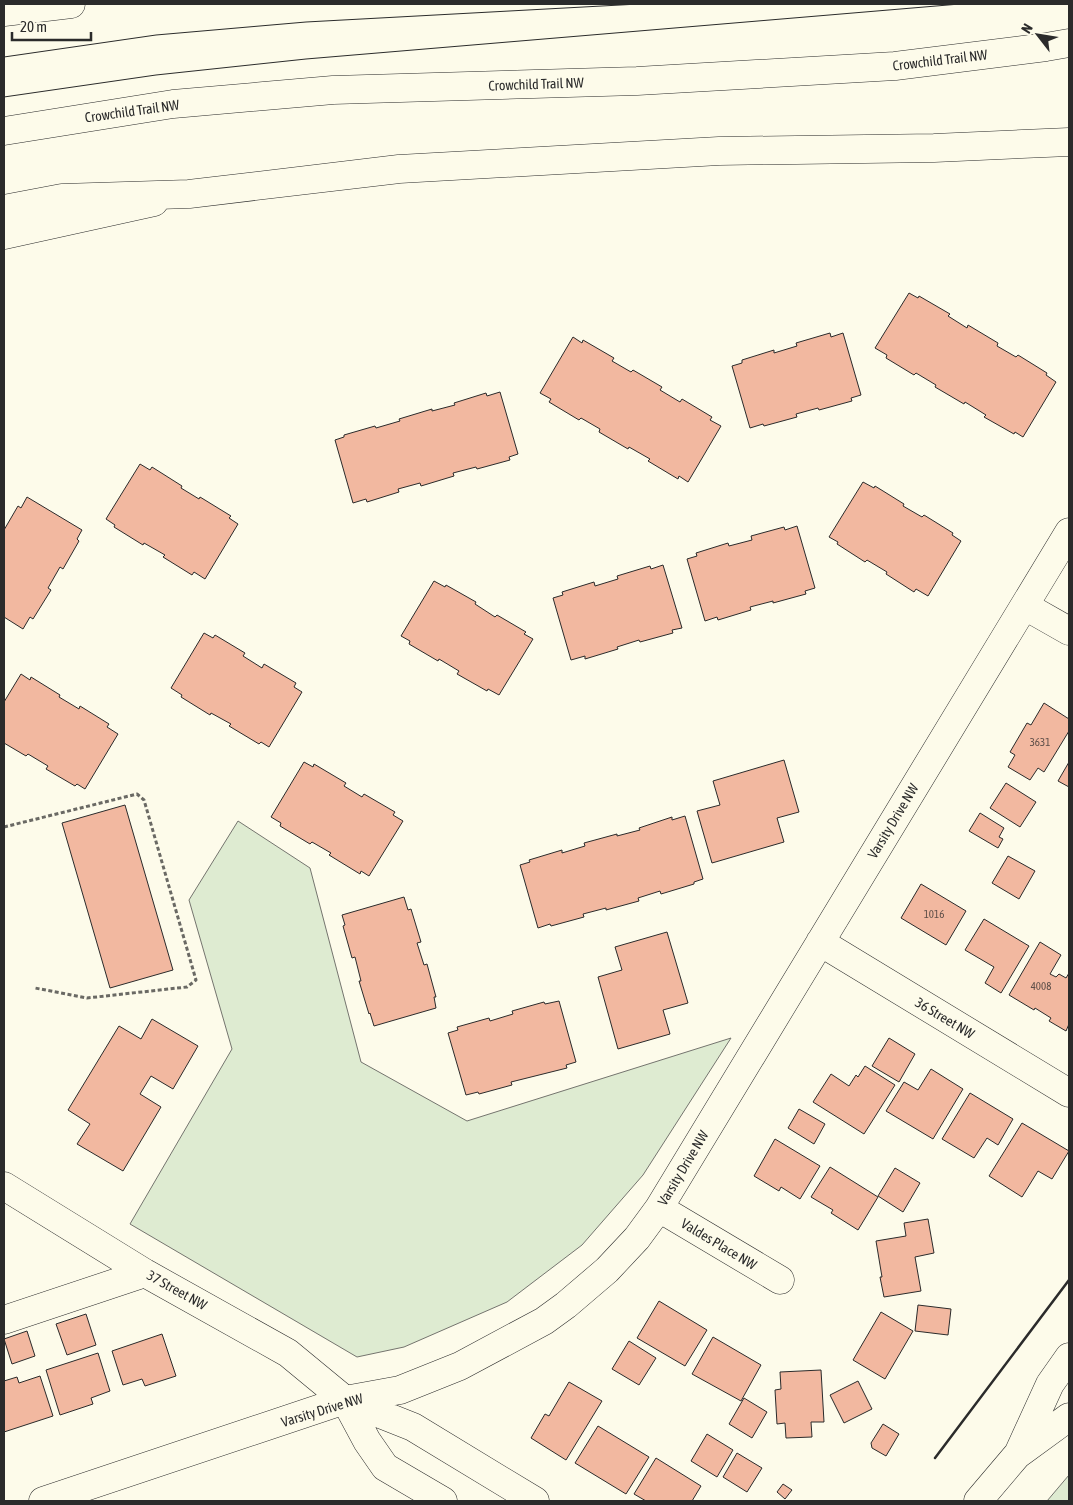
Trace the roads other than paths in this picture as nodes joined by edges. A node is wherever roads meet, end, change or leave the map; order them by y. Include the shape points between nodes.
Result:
1 (71, 4) edge
2 (4, 12) edge
3 (1069, 43) edge
4 (4, 131) edge
5 (1069, 142) edge
6 (189, 194) junction
7 (4, 209) edge
8 (4, 235) edge
9 (1069, 532) edge
10 (1026, 606) junction
11 (1069, 631) edge
12 (820, 942) junction
13 (1069, 1093) edge
14 (4, 1186) edge
15 (659, 1208) junction
16 (145, 1273) junction
17 (780, 1280) dead end
18 (4, 1320) edge
19 (1069, 1357) edge
20 (345, 1400) junction
21 (1069, 1418) edge
22 (1017, 1455) junction
23 (43, 1501) edge
24 (443, 1501) edge
25 (535, 1501) edge
26 (978, 1501) edge

1 - 2 main road
3 - 4 main road, Crowchild Trail NW via 895,66 637,82 333,90 173,104
5 - 6 main road via 934,148 719,151 399,169
6 - 7 main road via 62,198
6 - 8 main road
9 - 10 main road, Varsity Drive NW
10 - 11 main road
10 - 12 main road, Varsity Drive NW
12 - 13 main road, 36 Street NW
12 - 15 main road, Varsity Drive NW
14 - 16 main road, 37 Street NW
15 - 17 main road, Valdes Place NW
15 - 20 main road, Varsity Drive NW via 607,1270 544,1321 460,1366 400,1390
16 - 18 main road
16 - 20 main road, 37 Street NW via 288,1353
19 - 22 main road via 1050,1384
20 - 23 main road, Varsity Drive NW
20 - 24 main road, 37 Street NW via 385,1467
20 - 25 main road, 37 Street NW via 412,1427
21 - 22 main road
22 - 26 main road

